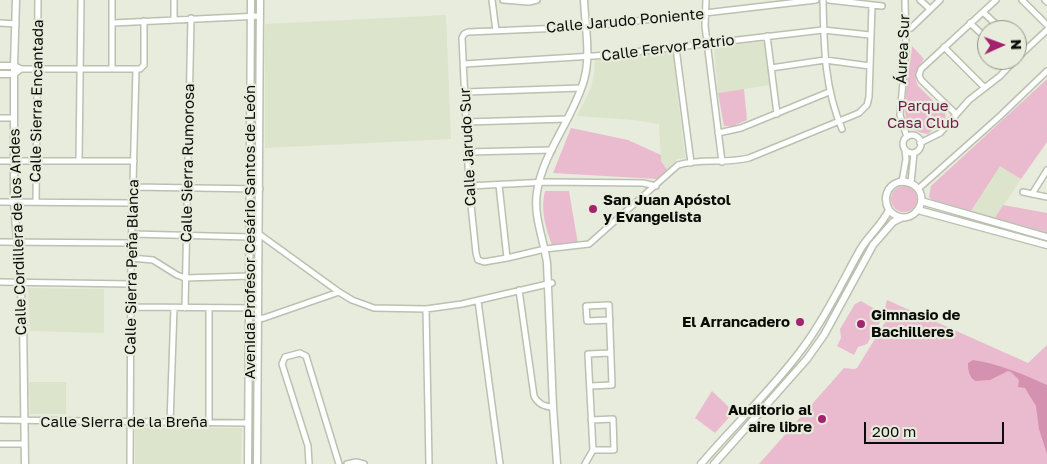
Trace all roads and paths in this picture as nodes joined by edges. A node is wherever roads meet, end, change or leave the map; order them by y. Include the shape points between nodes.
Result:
1 (16, 0) edge
2 (38, 0) edge
3 (81, 0) edge
4 (112, 0) edge
5 (174, 0) edge
6 (251, 0) edge
7 (260, 0) edge
8 (492, 0) edge
9 (503, 0) edge
10 (537, 0) edge
11 (584, 0) edge
12 (706, 0) edge
13 (816, 0) edge
14 (823, 0) edge
15 (829, 0) edge
16 (905, 0) edge
17 (920, 0) edge
18 (940, 0) edge
19 (996, 0) edge
20 (1022, 0) edge
21 (872, 5) junction
22 (882, 6) dead end
23 (930, 9) junction
24 (983, 12) junction
25 (705, 14) junction
26 (260, 16) junction
27 (251, 17) junction
28 (190, 18) junction
29 (174, 19) junction
30 (991, 20) edge
31 (144, 21) junction
32 (0, 23) edge
33 (113, 23) junction
34 (970, 23) junction
35 (16, 24) junction
36 (1047, 25) edge
37 (585, 27) junction
38 (906, 29) junction
39 (823, 30) junction
40 (977, 30) edge
41 (1047, 30) edge
42 (496, 31) junction
43 (464, 34) joint
44 (870, 35) junction
45 (767, 36) junction
46 (707, 44) junction
47 (944, 47) junction
48 (676, 48) junction
49 (1027, 48) edge
50 (587, 57) junction
51 (825, 60) junction
52 (464, 64) junction
53 (0, 66) edge
54 (870, 66) junction
55 (17, 67) junction
56 (38, 68) junction
57 (112, 68) junction
58 (771, 68) junction
59 (80, 69) junction
60 (136, 70) junction
61 (1005, 70) edge
62 (1047, 71) edge
63 (0, 74) edge
64 (14, 74) junction
65 (581, 88) junction
66 (984, 88) junction
67 (465, 92) junction
68 (829, 92) junction
69 (777, 114) junction
70 (956, 114) junction
71 (0, 118) edge
72 (14, 118) junction
73 (567, 119) junction
74 (839, 121) junction
75 (466, 122) junction
76 (842, 129) dead end
77 (718, 133) junction
78 (907, 137) junction
79 (920, 143) junction
80 (552, 150) junction
81 (905, 150) junction
82 (467, 152) junction
83 (914, 153) junction
84 (0, 161) edge
85 (13, 161) junction
86 (36, 161) junction
87 (134, 161) junction
88 (79, 162) junction
89 (722, 162) junction
90 (691, 163) junction
91 (1047, 170) edge
92 (904, 171) junction
93 (912, 172) junction
94 (539, 182) junction
95 (902, 182) junction
96 (911, 184) junction
97 (499, 185) junction
98 (469, 186) junction
99 (656, 186) junction
100 (134, 187) junction
101 (187, 189) junction
102 (250, 189) junction
103 (260, 189) junction
104 (918, 189) junction
105 (1024, 192) dead end
106 (1032, 194) junction
107 (1047, 197) edge
108 (921, 201) junction
109 (0, 202) edge
110 (14, 202) junction
111 (36, 202) junction
112 (132, 202) junction
113 (889, 210) junction
114 (918, 210) junction
115 (901, 218) junction
116 (132, 234) junction
117 (259, 234) junction
118 (186, 236) junction
119 (250, 237) junction
120 (1047, 237) edge
121 (0, 242) edge
122 (16, 242) junction
123 (132, 243) junction
124 (1047, 245) edge
125 (545, 249) junction
126 (131, 258) junction
127 (507, 258) junction
128 (250, 276) junction
129 (185, 278) junction
130 (0, 282) edge
131 (20, 282) junction
132 (550, 283) junction
133 (131, 284) junction
134 (519, 290) junction
135 (339, 292) junction
136 (478, 301) junction
137 (131, 307) junction
138 (174, 308) junction
139 (185, 308) junction
140 (210, 308) junction
141 (250, 308) junction
142 (258, 308) junction
143 (426, 309) junction
144 (258, 319) junction
145 (610, 320) junction
146 (610, 353) junction
147 (776, 379) junction
148 (590, 386) junction
149 (783, 386) junction
150 (553, 407) junction
151 (0, 420) edge
152 (591, 420) junction
153 (24, 422) junction
154 (130, 422) junction
155 (170, 422) junction
156 (209, 423) junction
157 (248, 423) junction
158 (0, 444) edge
159 (24, 444) junction
160 (593, 450) junction
161 (25, 464) edge
162 (130, 464) edge
163 (248, 464) edge
164 (257, 464) edge
165 (309, 464) edge
166 (339, 464) edge
167 (347, 464) edge
168 (364, 464) edge
169 (429, 464) edge
170 (500, 464) edge
171 (557, 464) edge
172 (585, 464) edge
173 (701, 464) edge
174 (714, 464) edge

1 - 35 street, Calle Cordillera de los Andes
2 - 56 street, Calle Sierra Encantada
3 - 59 street
4 - 33 street
5 - 29 street
6 - 27 street, Avenida Profesor Cesário Santos de León
7 - 26 street, Avenida Profesor Cesário Santos de León
8 - 42 street
9 - 10 street
11 - 37 street
12 - 25 street
13 - 25 street, Calle Jarudo Poniente
14 - 39 street
15 - 21 street
16 - 38 street, Áurea Sur
17 - 23 street
18 - 23 street
19 - 24 street
20 - 36 street
21 - 22 street
21 - 44 street
23 - 38 street
24 - 30 street
24 - 34 street
25 - 37 street, Calle Jarudo Poniente
25 - 46 street
26 - 27 street
26 - 103 street, Avenida Profesor Cesário Santos de León
27 - 28 street
27 - 102 street, Avenida Profesor Cesário Santos de León
28 - 29 street
28 - 101 street, Calle Sierra Rumorosa
29 - 31 street
31 - 33 street
31 - 60 street via 144,66
32 - 35 street
33 - 57 street
34 - 40 street
34 - 47 street
35 - 55 street, Calle Cordillera de los Andes
37 - 42 street, Calle Jarudo Poniente
37 - 50 street
38 - 78 street, Áurea Sur via 900,115
39 - 44 street, Calle Fervor Patrio
39 - 45 street, Calle Fervor Patrio
39 - 51 street
41 - 49 street
42 - 43 street, Calle Jarudo Poniente
43 - 52 street, Calle Jarudo Sur
44 - 54 street
45 - 46 street, Calle Fervor Patrio
45 - 58 street
46 - 48 street, Calle Fervor Patrio
46 - 77 street
47 - 66 street
47 - 70 street via 919,75
48 - 50 street, Calle Fervor Patrio
48 - 90 street
50 - 52 street, Calle Fervor Patrio
50 - 65 street
51 - 54 street
51 - 58 street
51 - 68 street
52 - 67 street, Calle Jarudo Sur
53 - 55 street
54 - 74 street via 867,105 859,113
55 - 56 street
55 - 64 street, Calle Cordillera de los Andes
56 - 59 street
56 - 86 street, Calle Sierra Encantada
57 - 59 street
57 - 60 street
58 - 69 street
59 - 88 street
60 - 87 street, Calle Sierra Peña Blanca
61 - 66 street
62 - 104 street
63 - 64 street
64 - 72 street, Calle Cordillera de los Andes
65 - 67 street
65 - 73 street
66 - 70 street
67 - 75 street, Calle Jarudo Sur
68 - 69 street
68 - 74 street
69 - 77 street
70 - 79 street via 940,133
71 - 72 street
72 - 85 street, Calle Cordillera de los Andes
73 - 75 street
73 - 80 street
74 - 76 street
74 - 89 street via 749,158
75 - 82 street, Calle Jarudo Sur
77 - 89 street
78 - 79 street via 915,136
78 - 81 street via 903,143
79 - 83 street
80 - 82 street
80 - 94 street
81 - 83 street
81 - 92 street
82 - 98 street, Calle Jarudo Sur
83 - 93 street
84 - 85 street
85 - 86 street
85 - 110 street, Calle Cordillera de los Andes
86 - 88 street
86 - 111 street, Calle Sierra Encantada
87 - 88 street
87 - 100 street, Calle Sierra Peña Blanca
89 - 90 street
90 - 99 street via 678,165
91 - 106 street
92 - 93 street
92 - 95 street
93 - 96 street
94 - 97 street
94 - 99 street via 643,183
94 - 125 street via 536,210
95 - 96 street
95 - 113 street via 888,190 885,200
96 - 104 street
97 - 98 street
97 - 127 street
98 - 127 street, Calle Jarudo Sur via 478,260
99 - 125 street via 589,244
100 - 101 street
100 - 112 street, Calle Sierra Peña Blanca
101 - 102 street
101 - 118 street, Calle Sierra Rumorosa
102 - 103 street
102 - 119 street, Avenida Profesor Cesário Santos de León
103 - 117 street, Avenida Profesor Cesário Santos de León
104 - 108 street
105 - 106 street
106 - 107 street
108 - 114 street
108 - 120 street
109 - 110 street
110 - 111 street
110 - 122 street, Calle Cordillera de los Andes
111 - 112 street
112 - 116 street, Calle Sierra Peña Blanca
113 - 115 street
113 - 147 street via 859,251 825,316
114 - 115 street
114 - 124 street
115 - 149 street via 893,222 873,245 817,346
116 - 118 street
116 - 123 street, Calle Sierra Peña Blanca
117 - 135 street
117 - 142 street, Avenida Profesor Cesário Santos de León
118 - 119 street
118 - 129 street, Calle Sierra Rumorosa
119 - 128 street, Avenida Profesor Cesário Santos de León
121 - 122 street
122 - 123 street
122 - 131 street, Calle Cordillera de los Andes
123 - 126 street, Calle Sierra Peña Blanca
125 - 127 street
125 - 132 street
126 - 129 street via 153,260
126 - 133 street, Calle Sierra Peña Blanca
128 - 129 street
128 - 141 street, Avenida Profesor Cesário Santos de León
129 - 139 street, Calle Sierra Rumorosa
130 - 131 street
131 - 133 street
131 - 153 street, Calle Cordillera de los Andes
132 - 134 street
132 - 150 street
133 - 137 street, Calle Sierra Peña Blanca
134 - 136 street
134 - 150 street via 534,396 538,403
135 - 143 street via 374,308
135 - 144 street
136 - 143 street
136 - 170 street
137 - 138 street
137 - 154 street, Calle Sierra Peña Blanca
138 - 139 street
138 - 155 street
139 - 140 street
140 - 141 street
140 - 156 street
141 - 142 street
141 - 157 street, Avenida Profesor Cesário Santos de León
142 - 144 street, Avenida Profesor Cesário Santos de León
143 - 169 street
144 - 164 street, Avenida Profesor Cesário Santos de León
145 - 145 street via 587,321 586,306 609,305
145 - 146 street
146 - 148 street via 612,385
146 - 148 street via 588,354
147 - 149 street
147 - 173 street
148 - 152 street
149 - 174 street
150 - 171 street
151 - 153 street, Calle Sierra de la Breña
152 - 160 street
152 - 160 street via 613,419 614,450
153 - 154 street, Calle Sierra de la Breña
153 - 159 street, Calle Cordillera de los Andes
154 - 155 street, Calle Sierra de la Breña
154 - 162 street, Calle Sierra Peña Blanca
155 - 156 street, Calle Sierra de la Breña
156 - 157 street, Calle Sierra de la Breña
157 - 163 street, Avenida Profesor Cesário Santos de León
158 - 159 street
159 - 161 street, Calle Cordillera de los Andes
160 - 172 street
165 - 166 street via 308,446 282,367 285,357 300,352 306,356
167 - 168 street

